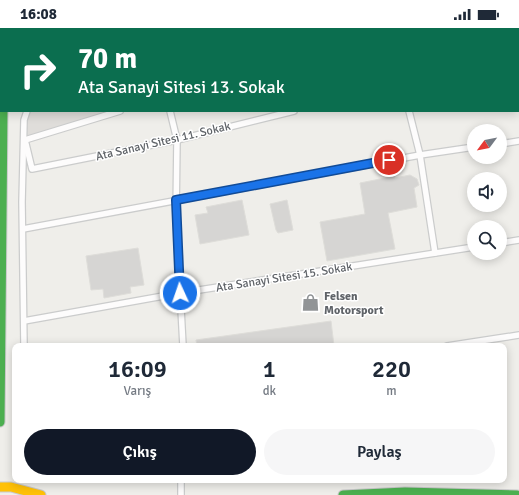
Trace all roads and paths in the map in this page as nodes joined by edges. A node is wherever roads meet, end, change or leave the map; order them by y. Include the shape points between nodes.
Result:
1 (3, 112) edge
2 (27, 112) edge
3 (117, 112) edge
4 (170, 112) edge
5 (287, 112) edge
6 (409, 112) edge
7 (25, 140) junction
8 (177, 140) junction
9 (519, 141) edge
10 (507, 143) edge
11 (467, 148) edge
12 (420, 154) junction
13 (176, 200) junction
14 (23, 229) junction
15 (519, 240) edge
16 (507, 242) edge
17 (467, 248) edge
18 (435, 253) junction
19 (180, 293) junction
20 (24, 321) junction
21 (519, 335) edge
22 (24, 343) edge
23 (183, 343) edge
24 (466, 343) edge
25 (0, 422) edge
26 (181, 483) edge
27 (14, 484) edge
28 (0, 487) edge
29 (430, 494) edge
30 (41, 495) edge
31 (181, 495) edge
32 (342, 495) edge
33 (497, 495) edge
34 (517, 495) edge

1 - 25 main road
2 - 7 lane via 24,120
3 - 7 lane
4 - 8 lane
5 - 8 lane, Ata Sanayi Sitesi 11. Sokak
6 - 12 lane
7 - 8 lane, Ata Sanayi Sitesi 11. Sokak via 32,169
7 - 14 lane
8 - 13 lane
9 - 10 lane
11 - 12 lane
12 - 13 lane
12 - 18 lane
13 - 14 lane
13 - 19 lane
14 - 20 lane
15 - 16 lane
17 - 18 lane, Ata Sanayi Sitesi 15. Sokak
18 - 19 lane, Ata Sanayi Sitesi 15. Sokak
19 - 20 lane, Ata Sanayi Sitesi 15. Sokak
19 - 23 lane
20 - 22 lane
21 - 24 lane
26 - 31 lane
27 - 28 main road
27 - 30 main road
29 - 32 main road via 405,492
29 - 33 main road
33 - 34 main road

